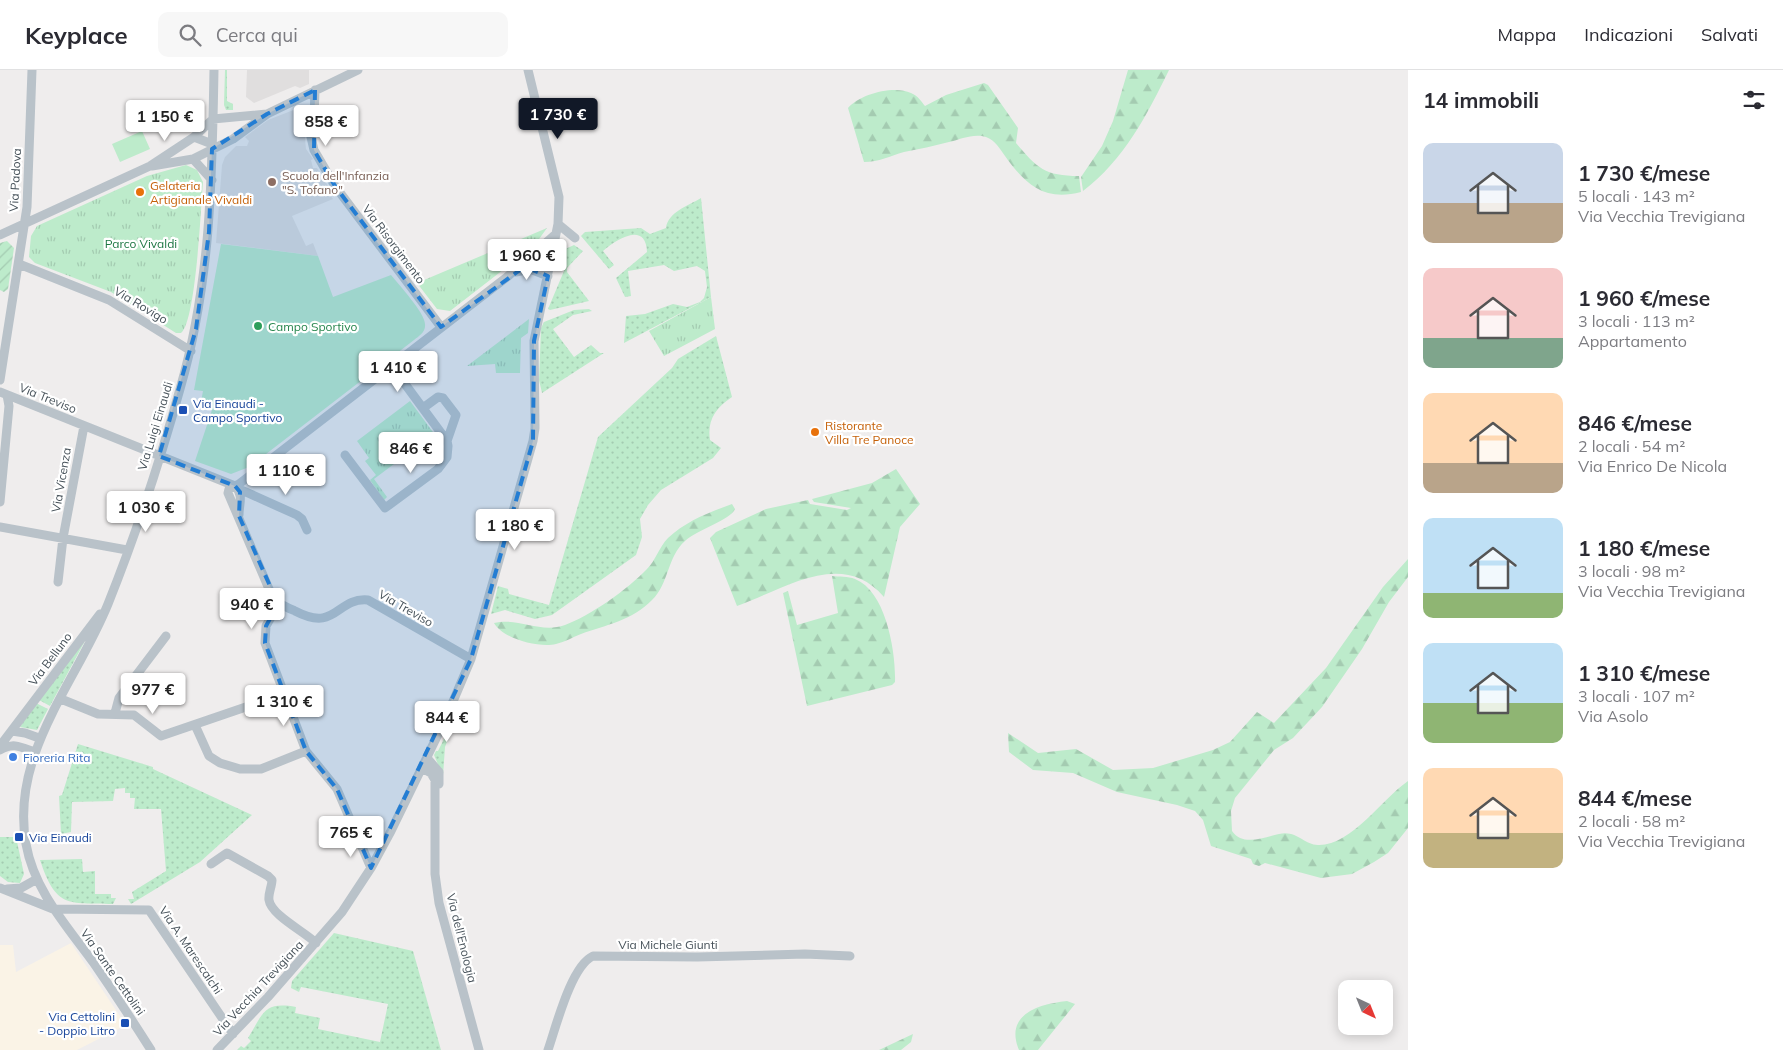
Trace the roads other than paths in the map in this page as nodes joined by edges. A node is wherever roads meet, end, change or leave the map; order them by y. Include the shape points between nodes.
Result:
1 (32, 70) edge
2 (214, 70) edge
3 (358, 70) edge
4 (528, 70) edge
5 (315, 90) junction
6 (267, 114) junction
7 (213, 119) junction
8 (194, 137) junction
9 (212, 147) junction
10 (193, 159) junction
11 (150, 166) junction
12 (212, 180) junction
13 (25, 224) junction
14 (558, 224) junction
15 (556, 234) junction
16 (0, 235) edge
17 (575, 238) dead end
18 (530, 257) junction
19 (19, 264) junction
20 (550, 265) junction
21 (548, 276) junction
22 (507, 277) junction
23 (441, 327) junction
24 (191, 351) junction
25 (391, 365) junction
26 (0, 380) edge
27 (3, 394) edge
28 (423, 408) junction
29 (84, 426) junction
30 (447, 440) junction
31 (345, 455) dead end
32 (160, 456) junction
33 (230, 486) junction
34 (0, 502) edge
35 (0, 527) edge
36 (307, 530) dead end
37 (63, 538) junction
38 (127, 550) junction
39 (58, 582) dead end
40 (109, 602) junction
41 (278, 603) junction
42 (166, 636) dead end
43 (471, 659) junction
44 (284, 694) junction
45 (61, 699) junction
46 (115, 713) junction
47 (195, 725) junction
48 (12, 731) junction
49 (40, 738) junction
50 (0, 746) edge
51 (0, 750) edge
52 (306, 751) junction
53 (34, 752) junction
54 (427, 758) junction
55 (422, 768) junction
56 (436, 799) junction
57 (211, 864) dead end
58 (371, 868) junction
59 (38, 882) junction
60 (1, 888) edge
61 (26, 897) junction
62 (54, 909) junction
63 (316, 942) junction
64 (850, 956) dead end
65 (233, 1034) junction
66 (151, 1050) edge
67 (217, 1050) edge
68 (479, 1050) edge
69 (548, 1050) edge

1 - 13 street, Via Padova
2 - 7 street, Via Luigi Einaudi
3 - 5 street
4 - 14 street, Via Vecchia Trevigiana via 556,180
5 - 6 street
5 - 23 street, Via Risorgimento via 311,137 314,150 335,186
6 - 7 street
6 - 9 street via 233,139
7 - 8 street
7 - 9 street, Via Luigi Einaudi
8 - 9 street
8 - 11 street
9 - 10 street
9 - 12 street, Via Luigi Einaudi
10 - 11 street
10 - 12 street
11 - 13 street
12 - 24 street, Via Luigi Einaudi via 206,262
13 - 16 street
13 - 19 street, Via Padova
14 - 15 street, Via Vecchia Trevigiana
14 - 17 street
15 - 18 street
15 - 20 street, Via Vecchia Trevigiana
18 - 20 street via 541,256
18 - 22 street
19 - 24 street, Via Rovigo via 109,300
19 - 26 street, Via Padova
20 - 21 street, Via Vecchia Trevigiana
21 - 22 street via 525,269
21 - 43 street, Via Vecchia Trevigiana via 534,341 533,442
22 - 23 street
23 - 25 street
24 - 32 street, Via Luigi Einaudi
25 - 28 street
25 - 33 street
27 - 29 street, Via Treviso
27 - 34 street via 9,406
28 - 30 street
28 - 30 street via 438,397 443,398 456,415
29 - 32 street, Via Treviso
29 - 37 street, Via Vicenza
30 - 31 street via 448,452 443,463 385,508
32 - 33 street, Via Treviso
32 - 38 street, Via Luigi Einaudi
33 - 36 street, Via Treviso via 297,515
33 - 41 street via 240,492 239,516 272,596
35 - 37 street
37 - 38 street
37 - 39 street, Via Vicenza
38 - 40 street, Via Luigi Einaudi
40 - 45 street, Via Luigi Einaudi
40 - 48 street, Via Belluno
41 - 43 street, Via Treviso via 314,620 326,618 355,602 368,600
41 - 44 street via 264,637
42 - 46 street via 119,698
43 - 54 street, Via Vecchia Trevigiana
44 - 47 street
44 - 52 street
45 - 46 street via 98,714
45 - 49 street, Via Luigi Einaudi
46 - 47 street via 134,715 161,736
47 - 52 street via 209,756 240,769 261,769
48 - 49 street
48 - 50 street, Via Belluno
49 - 53 street, Via Luigi Einaudi
51 - 53 street via 17,745
52 - 58 street via 337,789
53 - 59 street, Via Luigi Einaudi via 24,790 23,819 26,844
54 - 55 street, Via Vecchia Trevigiana
54 - 56 street, Via dell'Enologia via 438,772
55 - 56 street, Via dell'Enologia via 435,780
55 - 58 street, Via Vecchia Trevigiana
56 - 68 street, Via dell'Enologia via 435,874 439,903
57 - 63 street, Via Vecchia Trevigiana via 227,853 268,876 272,880 271,906
58 - 63 street, Via Vecchia Trevigiana via 342,912
59 - 60 street via 21,888
59 - 61 street
59 - 62 street, Via Luigi Einaudi
60 - 61 street
61 - 62 street
62 - 65 street, Via A. Marescalchi via 149,910
62 - 66 street, Via Sante Cettolini
63 - 65 street, Via Vecchia Trevigiana
64 - 69 street, Via Michele Giunti via 593,956 576,973
65 - 67 street, Via Vecchia Trevigiana

